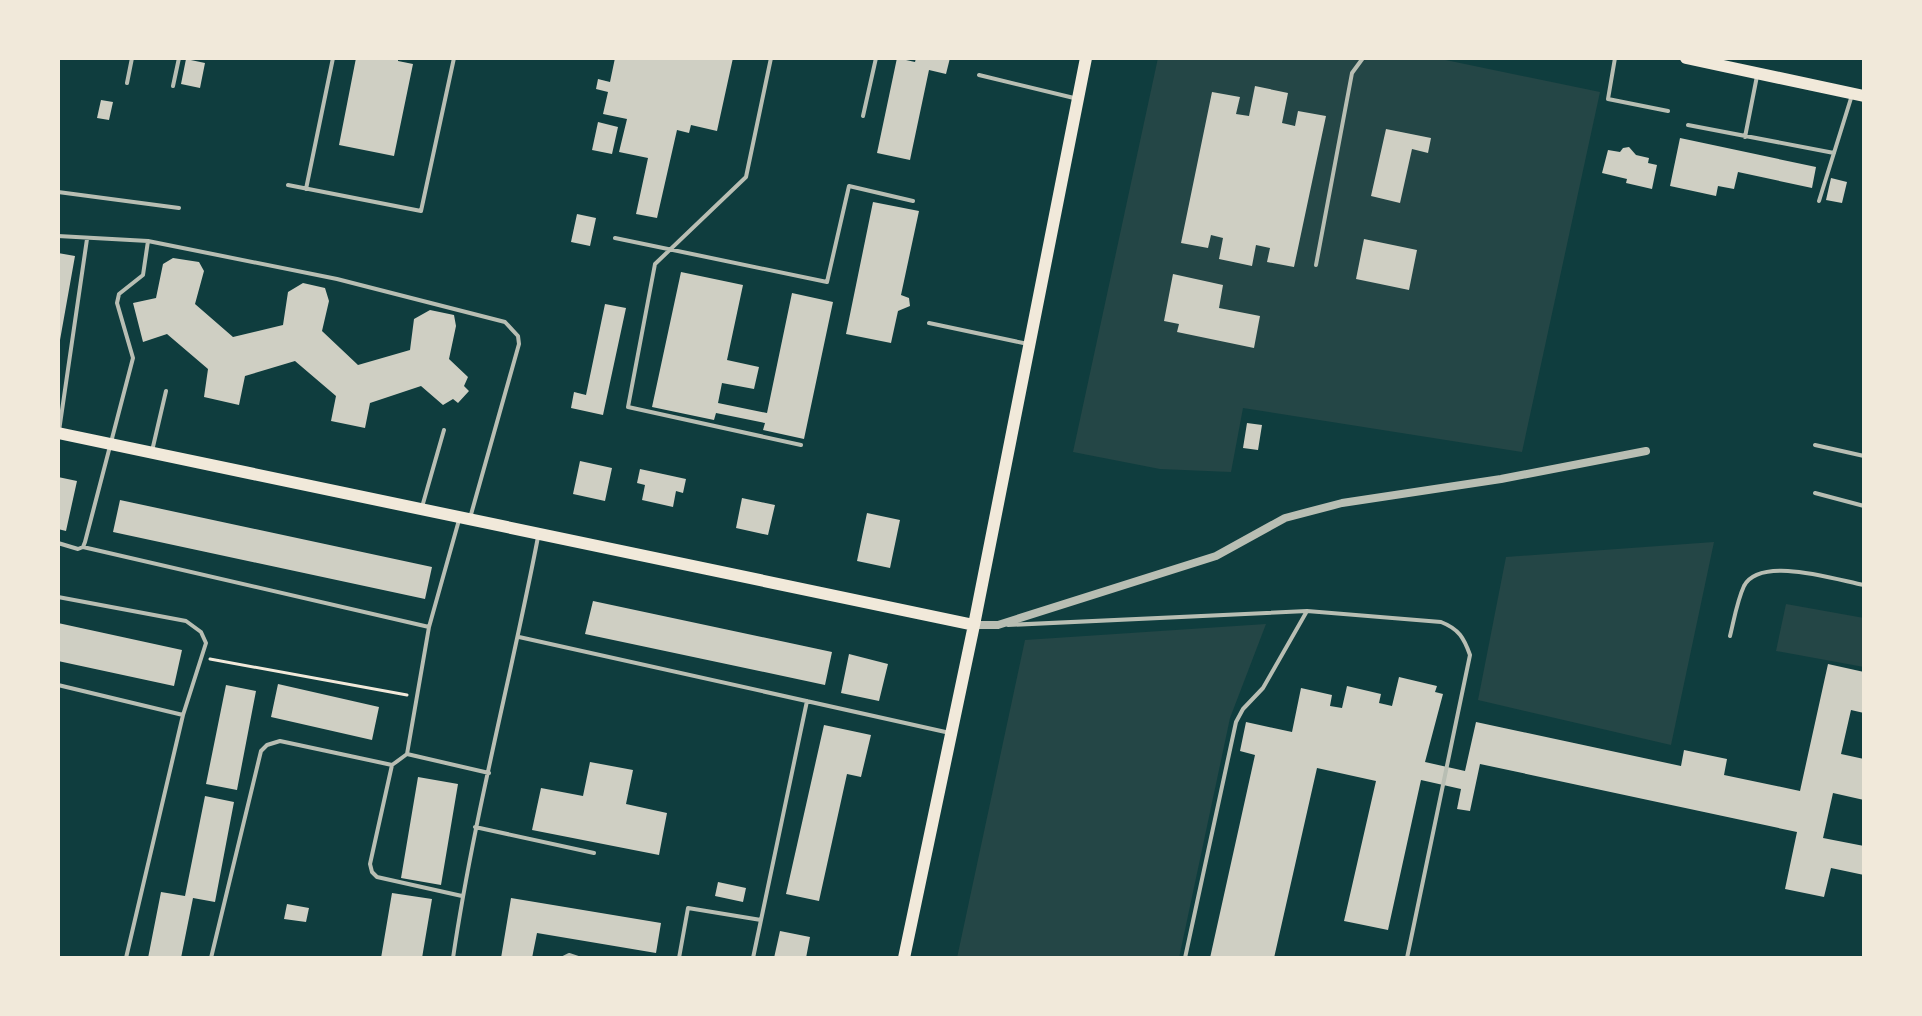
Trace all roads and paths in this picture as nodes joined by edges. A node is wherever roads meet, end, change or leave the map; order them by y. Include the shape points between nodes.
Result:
1 (132, 58) edge
2 (179, 58) edge
3 (333, 58) edge
4 (454, 58) edge
5 (771, 58) edge
6 (876, 58) edge
7 (1086, 58) edge
8 (1363, 58) edge
9 (1615, 58) edge
10 (1686, 58) edge
11 (1700, 60) edge
12 (1758, 73) junction
13 (979, 75) dead end
14 (127, 83) dead end
15 (173, 86) dead end
16 (1861, 93) edge
17 (1076, 98) junction
18 (1668, 111) dead end
19 (863, 116) dead end
20 (1688, 125) dead end
21 (1745, 137) junction
22 (1834, 153) junction
23 (288, 185) dead end
24 (306, 189) junction
25 (58, 192) edge
26 (913, 201) dead end
27 (1819, 201) dead end
28 (179, 208) dead end
29 (58, 236) edge
30 (615, 238) dead end
31 (87, 239) junction
32 (148, 241) junction
33 (670, 249) junction
34 (1316, 265) dead end
35 (929, 323) dead end
36 (1030, 344) junction
37 (166, 391) dead end
38 (444, 430) dead end
39 (58, 433) edge
40 (109, 444) junction
41 (801, 445) dead end
42 (1815, 445) dead end
43 (1646, 451) dead end
44 (151, 453) junction
45 (1864, 456) edge
46 (1815, 493) dead end
47 (1864, 506) edge
48 (421, 509) junction
49 (464, 519) junction
50 (539, 534) junction
51 (58, 543) edge
52 (83, 547) junction
53 (1864, 585) edge
54 (58, 597) edge
55 (1307, 611) junction
56 (974, 625) junction
57 (998, 625) junction
58 (429, 627) junction
59 (1730, 636) dead end
60 (519, 637) junction
61 (203, 658) junction
62 (58, 685) edge
63 (417, 697) junction
64 (807, 701) junction
65 (183, 715) junction
66 (952, 733) junction
67 (407, 754) junction
68 (392, 765) junction
69 (489, 773) junction
70 (475, 827) junction
71 (594, 853) dead end
72 (462, 896) junction
73 (761, 920) junction
74 (126, 958) edge
75 (211, 958) edge
76 (453, 958) edge
77 (563, 958) edge
78 (578, 958) edge
79 (679, 958) edge
80 (753, 958) edge
81 (904, 958) edge
82 (1185, 958) edge
83 (1407, 958) edge

1 - 14 lane
2 - 15 lane
3 - 24 lane
4 - 24 lane via 421,211
5 - 33 lane via 746,177
6 - 19 lane
7 - 17 main road
8 - 34 lane via 1352,73
9 - 18 lane via 1608,99
10 - 11 main road
11 - 12 main road
12 - 16 main road
12 - 21 lane
13 - 17 lane
16 - 22 lane
17 - 36 main road
20 - 21 lane
21 - 22 lane
22 - 27 lane
23 - 24 lane
25 - 28 lane
26 - 33 lane via 849,186 827,282
29 - 31 lane
30 - 33 lane
31 - 32 lane
31 - 39 lane
32 - 40 lane via 143,275 119,294 117,303 133,358
32 - 49 lane via 337,279 512,328 519,344
33 - 41 lane via 655,264 628,407
35 - 36 lane
36 - 56 main road
37 - 44 lane
38 - 48 lane
39 - 40 main road
40 - 44 main road
40 - 52 lane
42 - 45 lane
43 - 57 street via 1285,518 1216,556
44 - 48 main road
46 - 47 lane
48 - 49 main road
49 - 50 main road
49 - 58 lane
50 - 56 main road
50 - 60 lane
51 - 52 lane
52 - 58 lane
53 - 59 lane via 1763,571 1745,584
54 - 61 lane via 186,621 201,632 206,643
55 - 57 lane
55 - 82 lane via 1263,688 1236,722
55 - 83 lane via 1441,622 1463,636 1470,655
56 - 57 street
56 - 66 main road
58 - 63 lane
60 - 64 lane
60 - 69 lane
61 - 63 path
61 - 65 lane
62 - 65 lane
63 - 67 lane
64 - 66 lane
64 - 73 lane
65 - 74 lane
66 - 81 main road
67 - 68 lane
67 - 69 lane
68 - 72 lane via 372,872
68 - 75 lane via 280,741 261,751
69 - 70 lane
70 - 71 lane
70 - 72 lane
72 - 76 lane
73 - 79 lane via 688,908
73 - 80 lane
77 - 78 lane

